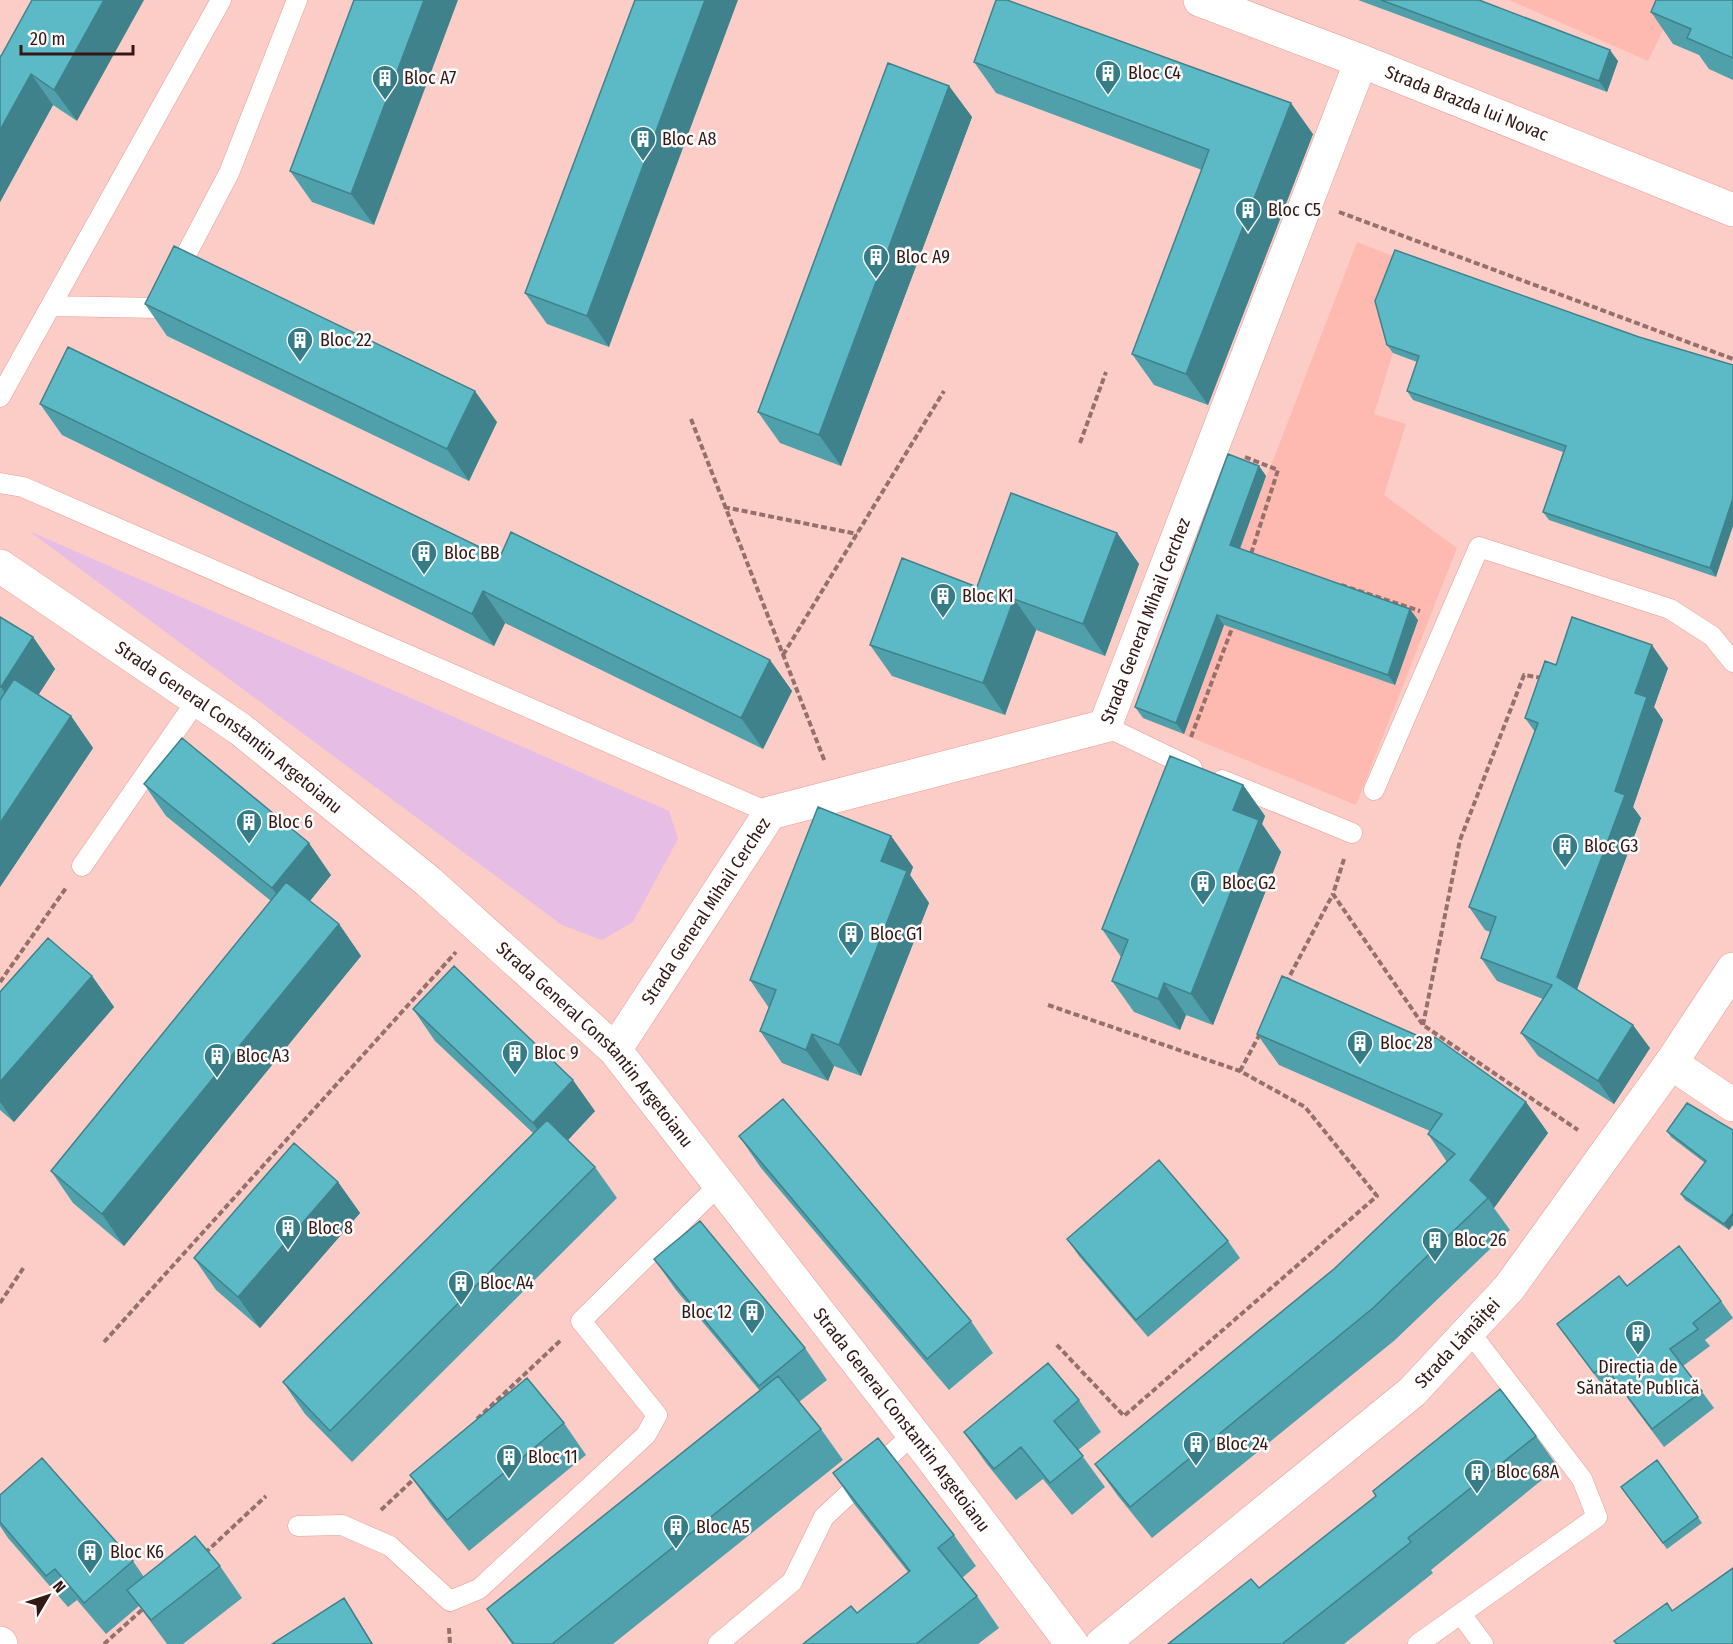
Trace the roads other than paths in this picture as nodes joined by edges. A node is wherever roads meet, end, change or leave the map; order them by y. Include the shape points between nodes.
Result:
1 (221, 0) edge
2 (297, 0) edge
3 (1200, 0) edge
4 (1361, 61) junction
5 (1733, 210) edge
6 (51, 306) junction
7 (0, 397) edge
8 (0, 483) edge
9 (0, 566) edge
10 (1733, 662) edge
11 (197, 700) junction
12 (1105, 726) junction
13 (1374, 790) dead end
14 (770, 813) junction
15 (1352, 833) road end
16 (82, 866) road end
17 (1733, 969) edge
18 (615, 1050) junction
19 (1671, 1063) junction
20 (1733, 1105) edge
21 (720, 1184) junction
22 (1469, 1331) junction
23 (913, 1434) junction
24 (298, 1526) dead end
25 (1461, 1614) junction
26 (718, 1644) edge
27 (1072, 1644) edge
28 (1102, 1644) edge
29 (1418, 1644) edge
30 (1483, 1644) edge

1 - 6 lane
2 - 6 lane via 229,173 158,308
3 - 4 street, Strada Brazda lui Novac
4 - 5 street, Strada Brazda lui Novac
4 - 12 street, Strada General Mihail Cerchez
6 - 7 lane
8 - 14 lane via 23,488
9 - 11 street, Strada General Constantin Argetoianu
10 - 13 lane via 1712,636 1670,609 1479,547
11 - 16 lane
11 - 18 street, Strada General Constantin Argetoianu via 249,736 429,882
12 - 14 street, Strada General Mihail Cerchez
12 - 15 lane via 1180,764
14 - 18 street, Strada General Mihail Cerchez
17 - 19 street, Strada Lămâiței
18 - 21 street, Strada General Constantin Argetoianu
19 - 20 street
19 - 22 street, Strada Lămâiței via 1509,1288
21 - 23 street, Strada General Constantin Argetoianu
21 - 24 lane via 581,1322 657,1415 646,1436 479,1589 450,1600 390,1546 342,1524
22 - 25 lane via 1582,1479 1597,1517
22 - 28 street, Strada Lămâiței via 1412,1392
23 - 26 lane via 824,1516 792,1582
23 - 27 street, Strada General Constantin Argetoianu
25 - 29 lane
25 - 30 lane

